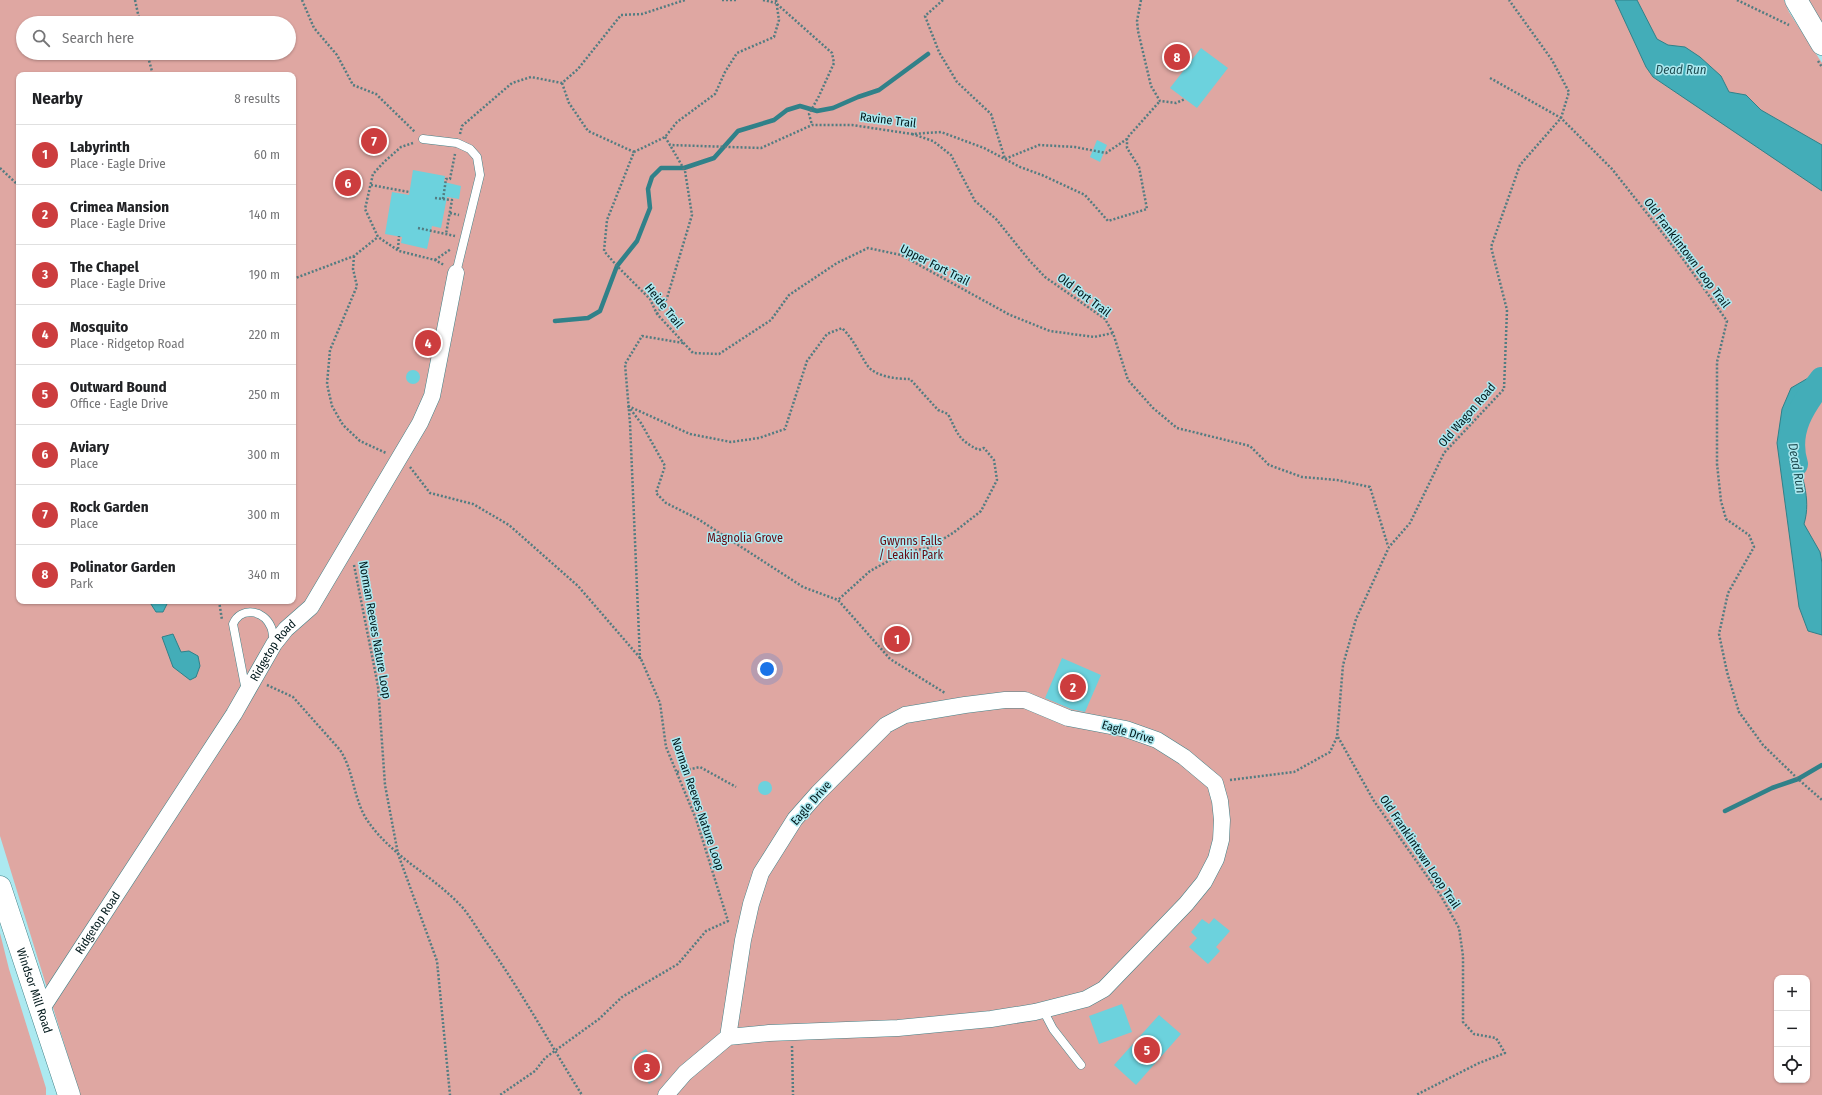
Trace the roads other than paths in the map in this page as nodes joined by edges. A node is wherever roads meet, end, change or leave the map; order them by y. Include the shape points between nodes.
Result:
1 (1796, 0) edge
2 (1818, 49) edge
3 (423, 140) road end
4 (456, 273) joint
5 (274, 644) junction
6 (249, 685) junction
7 (0, 887) edge
8 (41, 1010) junction
9 (1043, 1010) junction
10 (728, 1037) junction
11 (1081, 1065) dead end
12 (69, 1095) edge
13 (666, 1095) edge

1 - 2 main road
3 - 4 lane via 457,143 470,149 477,157 480,175
4 - 5 street, Ridgetop Road via 432,396 420,423 311,606
5 - 6 street, Ridgetop Road
5 - 6 lane via 271,626 263,617 252,612 236,616 233,624
6 - 8 street, Ridgetop Road via 234,714
7 - 8 main road, Windsor Mill Road
8 - 12 main road, Windsor Mill Road
9 - 10 street via 991,1019 936,1024
9 - 10 street, Eagle Drive via 1086,999 1104,989 1186,904 1204,882 1216,859 1221,840 1220,801 1214,783 1184,757 1157,740 1126,729 1068,718 1025,700 1005,700 905,715 886,725 795,819 761,872 751,904
9 - 11 lane via 1053,1029
10 - 13 street via 685,1073

